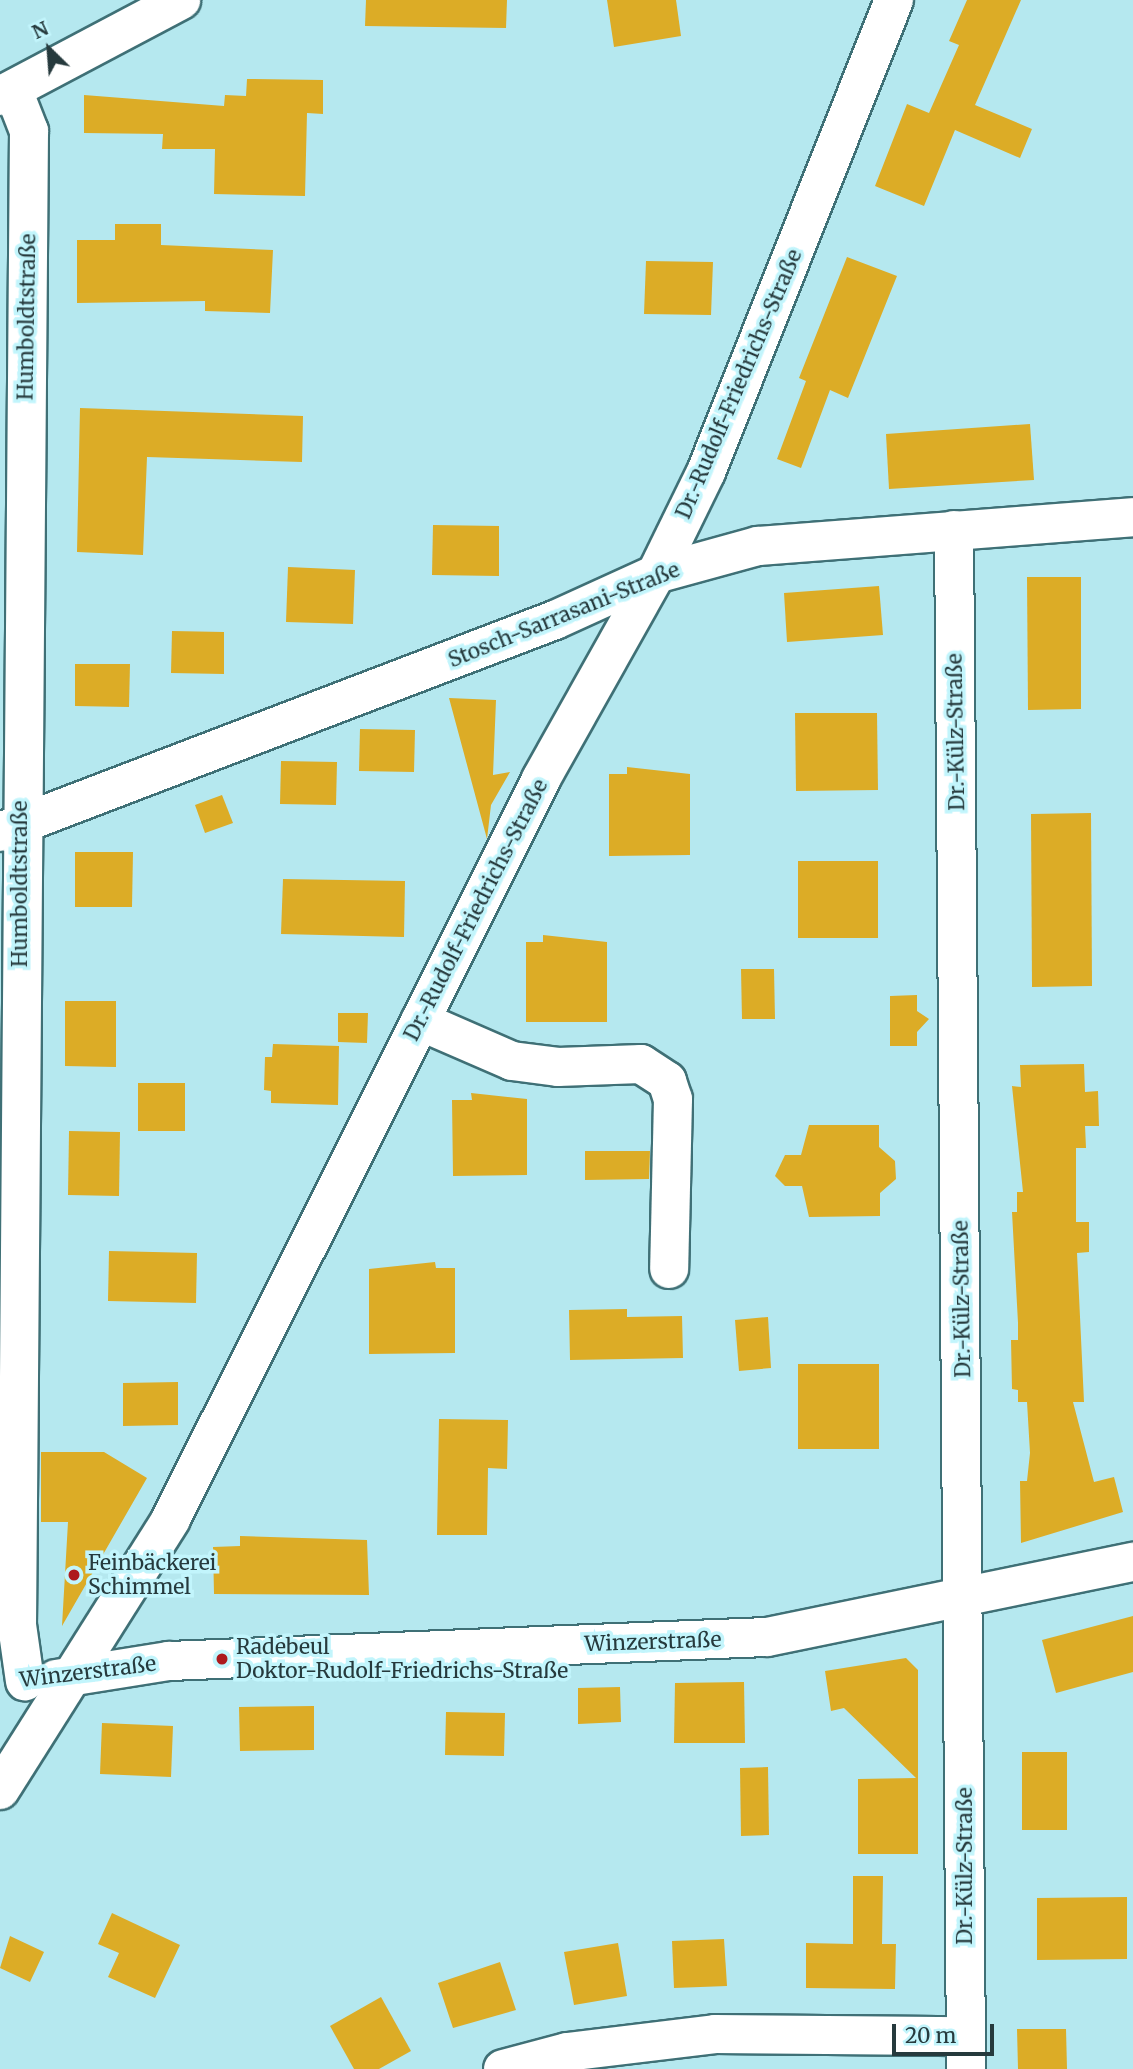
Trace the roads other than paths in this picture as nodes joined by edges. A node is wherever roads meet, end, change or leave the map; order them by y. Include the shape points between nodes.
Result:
1 (181, 0) edge
2 (894, 0) edge
3 (7, 93) edge
4 (1133, 517) edge
5 (954, 530) junction
6 (656, 574) junction
7 (10, 828) edge
8 (420, 1021) junction
9 (669, 1269) dead end
10 (1133, 1562) edge
11 (964, 1600) junction
12 (69, 1678) junction
13 (12, 1681) edge
14 (0, 1790) edge
15 (966, 2052) edge
16 (503, 2069) edge

1 - 3 street
2 - 6 street, Dr.-Rudolf-Friedrichs-Straße via 706,472
3 - 7 street, Humboldtstraße via 29,131
4 - 5 street, Stosch-Sarrasani-Straße
5 - 6 street, Stosch-Sarrasani-Straße via 758,546
5 - 11 street, Dr.-Külz-Straße
6 - 7 street, Stosch-Sarrasani-Straße via 555,621
6 - 8 street, Dr.-Rudolf-Friedrichs-Straße via 541,779
7 - 13 street, Humboldtstraße via 17,1625
8 - 9 street via 533,1066 641,1064 655,1069 673,1099
8 - 12 street, Dr.-Rudolf-Friedrichs-Straße via 171,1519 119,1610
10 - 11 street, Winzerstraße
11 - 12 street, Winzerstraße via 767,1637 169,1661
11 - 15 street, Dr.-Külz-Straße
12 - 13 street, Winzerstraße
12 - 14 street, Dr.-Rudolf-Friedrichs-Straße
15 - 16 street via 715,2034 567,2052

